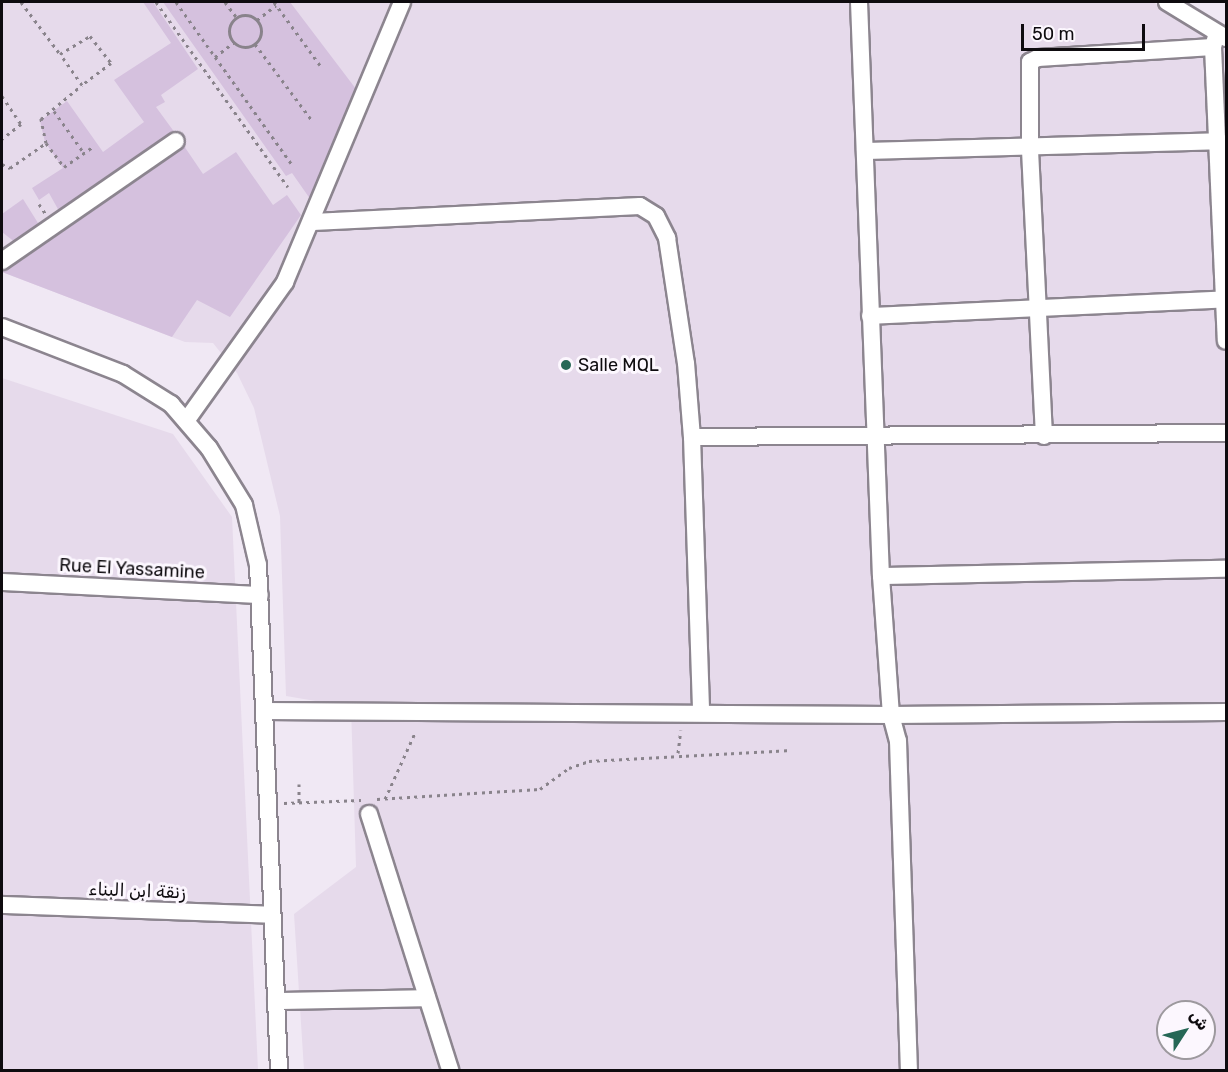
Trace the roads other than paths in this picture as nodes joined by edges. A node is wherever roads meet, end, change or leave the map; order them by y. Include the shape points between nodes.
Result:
1 (402, 2) edge
2 (859, 2) edge
3 (1167, 2) edge
4 (1219, 40) edge
5 (176, 141) dead end
6 (1219, 141) junction
7 (1030, 146) junction
8 (865, 151) junction
9 (313, 222) junction
10 (6, 251) edge
11 (1225, 299) junction
12 (1038, 308) junction
13 (870, 316) junction
14 (2, 327) edge
15 (1227, 341) edge
16 (186, 421) junction
17 (1227, 434) edge
18 (1044, 436) junction
19 (692, 437) junction
20 (875, 438) junction
21 (1227, 569) edge
22 (881, 576) junction
23 (2, 582) edge
24 (260, 595) junction
25 (264, 711) junction
26 (1227, 712) edge
27 (701, 714) junction
28 (891, 715) junction
29 (369, 804) road end
30 (2, 905) edge
31 (270, 915) junction
32 (427, 998) junction
33 (276, 1001) junction
34 (279, 1071) edge
35 (450, 1071) edge
36 (909, 1071) edge

1 - 9 street
2 - 8 street
3 - 4 street
4 - 6 street
4 - 7 street via 1035,58 1030,66
5 - 10 street
6 - 7 street
6 - 11 street
7 - 8 street
7 - 12 street
8 - 13 street
9 - 16 street via 285,282
9 - 19 street via 648,209 667,238
11 - 12 street
11 - 15 street
12 - 13 street
12 - 18 street
13 - 20 street
14 - 16 street via 123,374 171,404
16 - 24 street via 228,476 244,505 254,535
17 - 18 street
18 - 20 street
19 - 20 street
19 - 27 street
20 - 22 street
21 - 22 street
22 - 28 street
23 - 24 street, Rue El Yassamine
24 - 25 street
25 - 27 street
25 - 31 street
26 - 28 street
27 - 28 street
28 - 36 street via 898,741
29 - 32 street
30 - 31 street, زنقة ابن البناء
31 - 33 street
32 - 33 street
32 - 35 street
33 - 34 street

